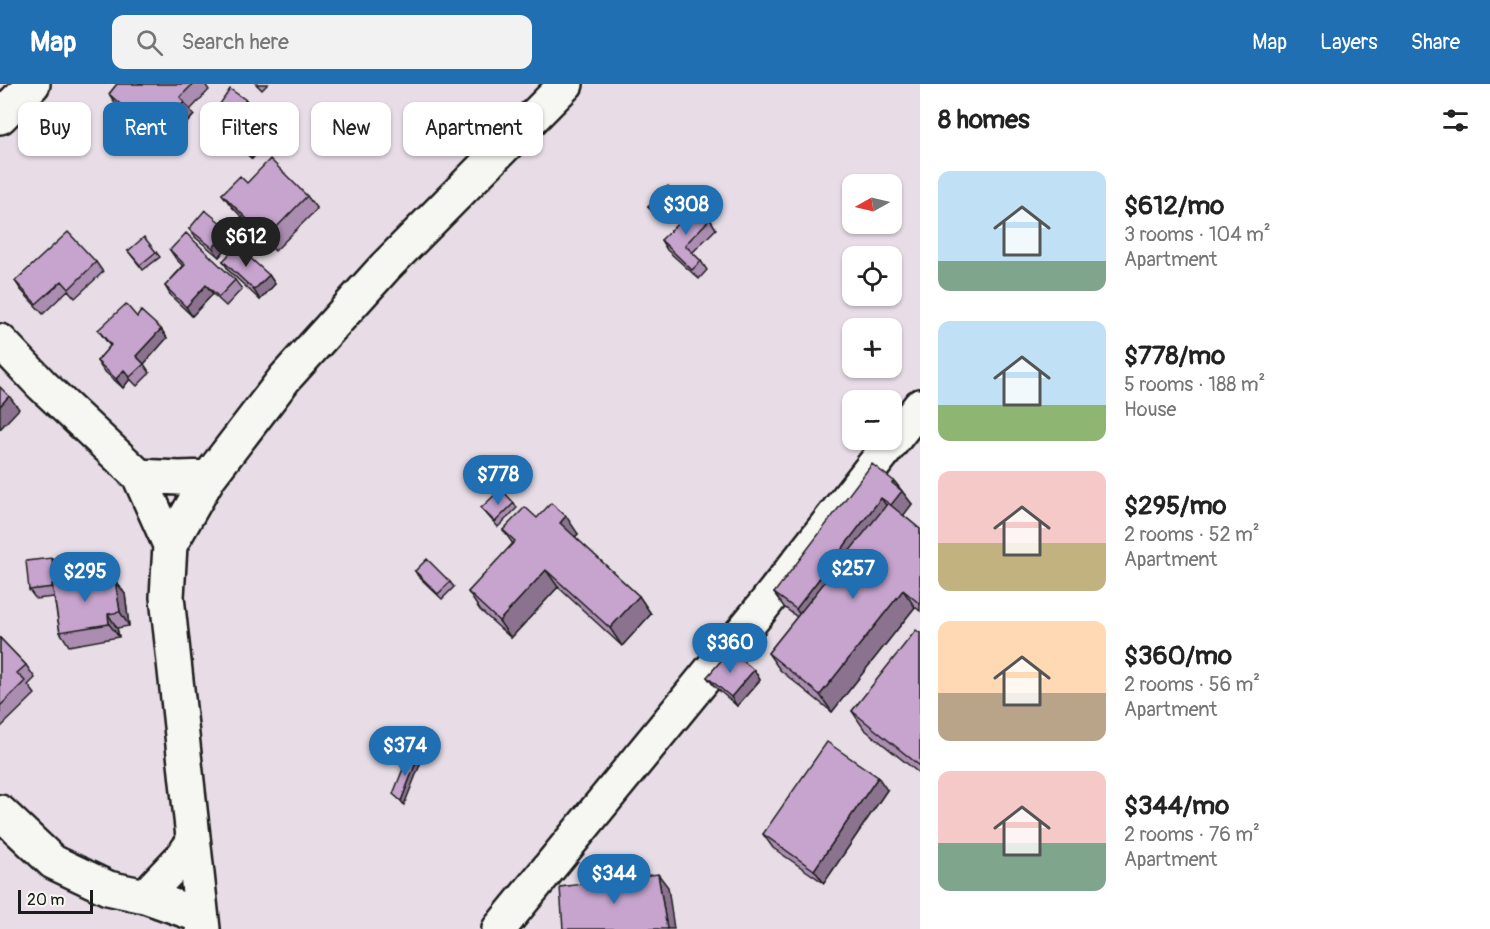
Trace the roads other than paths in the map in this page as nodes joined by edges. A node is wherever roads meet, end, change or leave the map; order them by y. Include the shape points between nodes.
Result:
1 (33, 84) edge
2 (566, 84) edge
3 (0, 117) edge
4 (0, 341) edge
5 (920, 406) edge
6 (139, 476) junction
7 (209, 477) junction
8 (170, 545) junction
9 (0, 812) edge
10 (194, 842) junction
11 (145, 896) junction
12 (202, 922) edge
13 (501, 928) edge

1 - 3 street
2 - 7 street via 386,267 285,378
4 - 6 street
5 - 13 street
6 - 7 street
6 - 8 street
7 - 8 street
8 - 10 street via 167,597
9 - 11 street via 53,862 108,888
10 - 11 street
10 - 12 street
11 - 12 street

